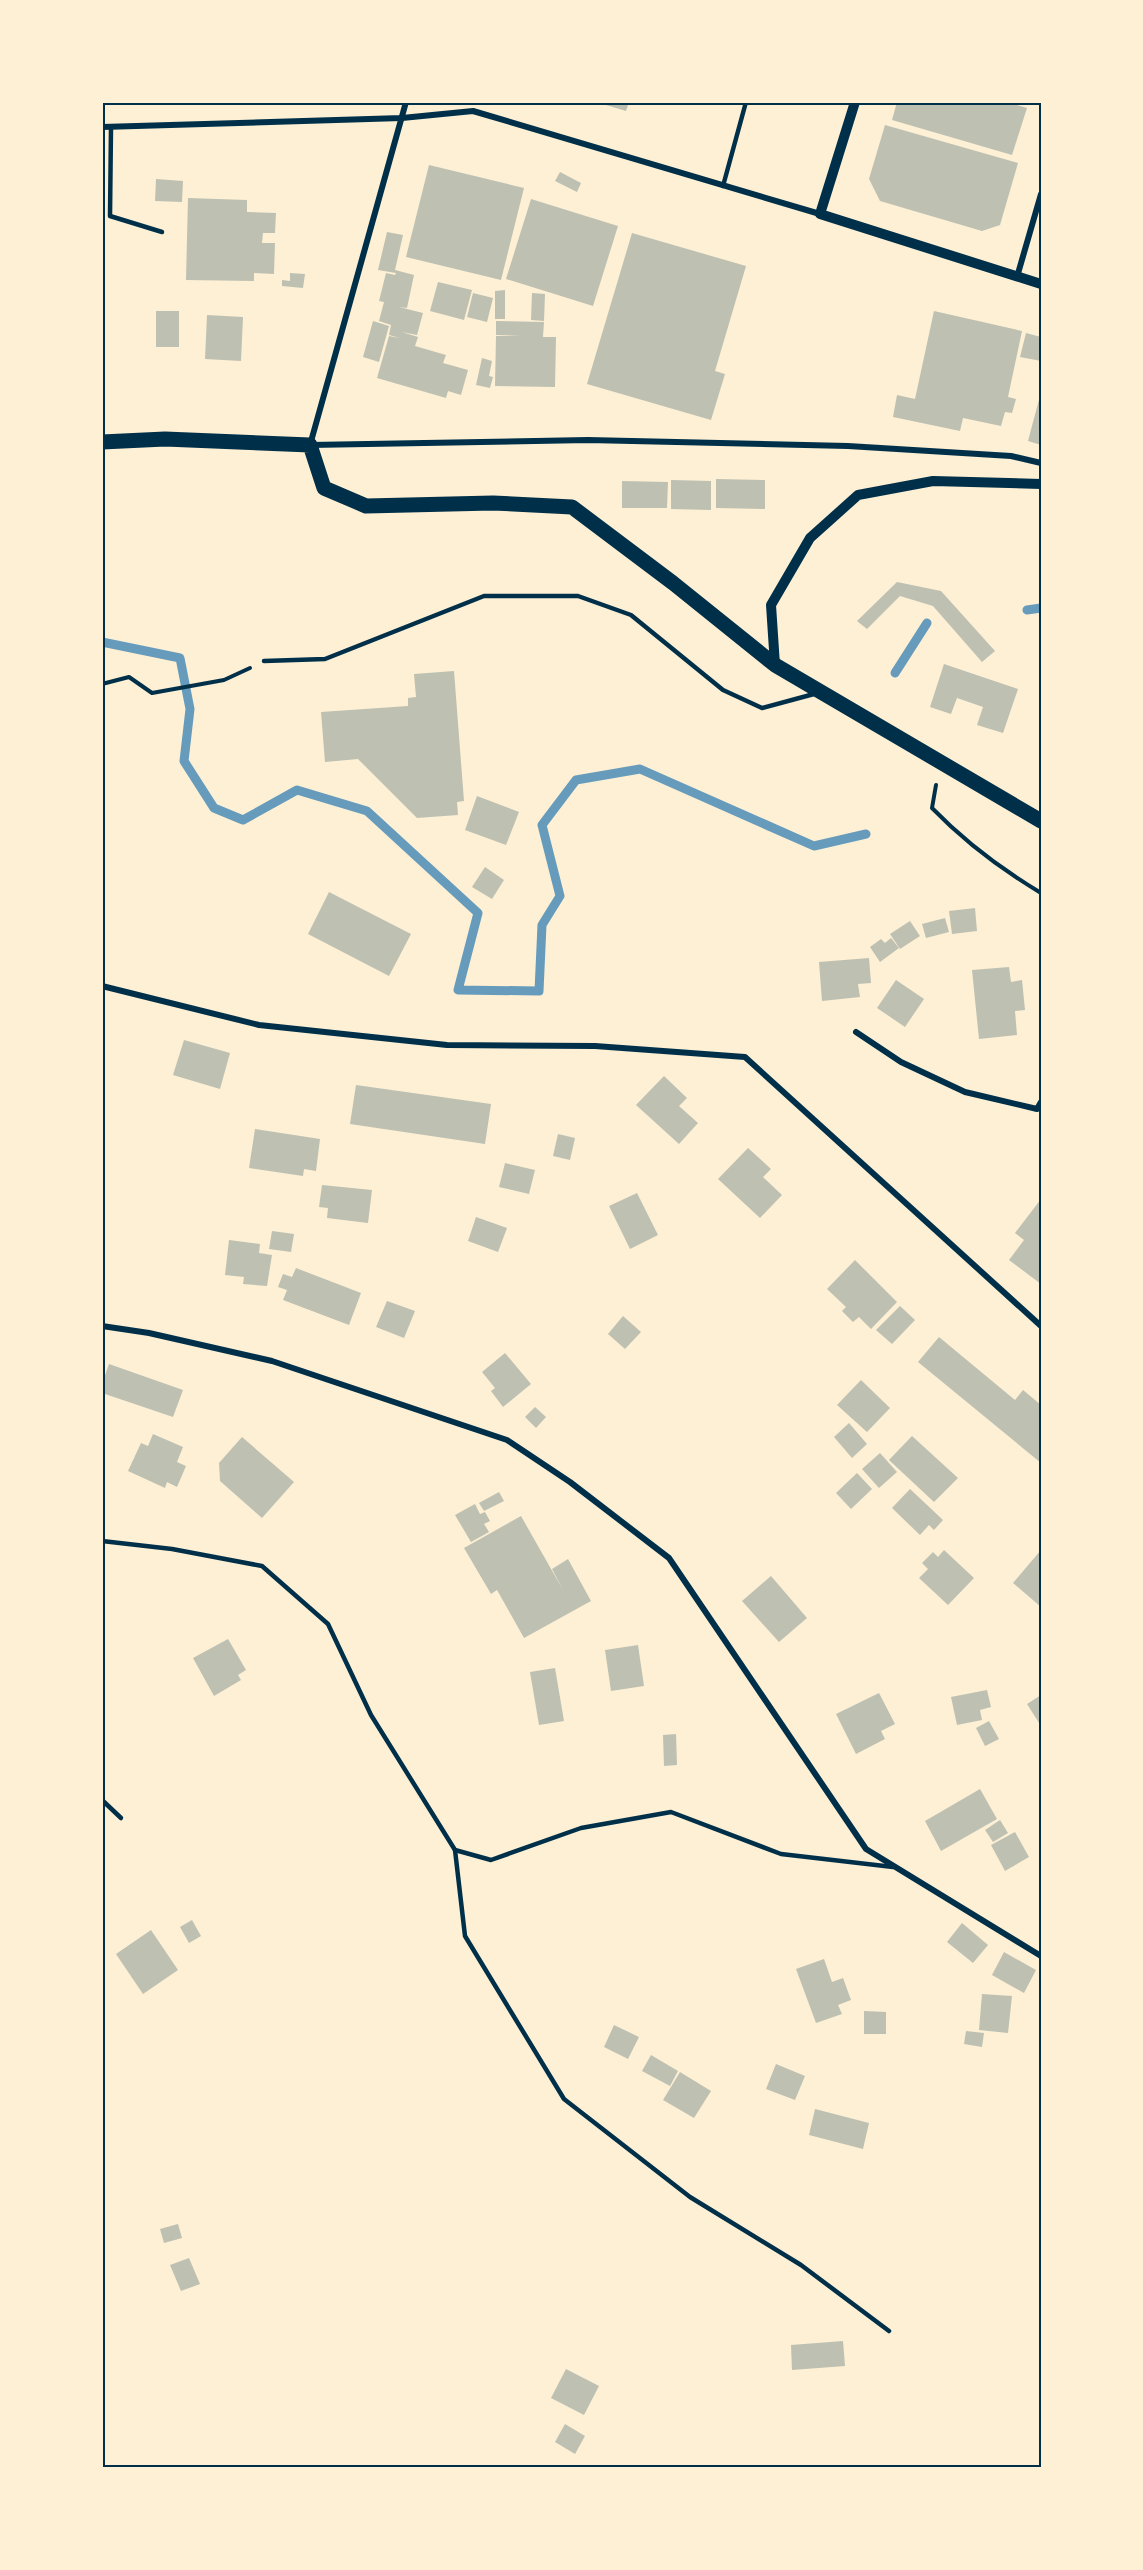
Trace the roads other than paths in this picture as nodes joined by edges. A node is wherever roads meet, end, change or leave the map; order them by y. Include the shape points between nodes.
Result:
1 (406, 102) edge
2 (746, 102) edge
3 (855, 102) edge
4 (402, 118) junction
5 (102, 127) edge
6 (111, 127) junction
7 (723, 186) junction
8 (1041, 194) edge
9 (820, 214) junction
10 (162, 231) dead end
11 (1017, 278) junction
12 (1041, 284) edge
13 (102, 442) edge
14 (310, 445) junction
15 (1041, 463) edge
16 (1041, 484) edge
17 (264, 661) road end
18 (775, 665) junction
19 (822, 691) junction
20 (1041, 821) edge
21 (102, 986) edge
22 (856, 1032) dead end
23 (1041, 1102) edge
24 (102, 1326) edge
25 (1041, 1326) edge
26 (102, 1541) edge
27 (102, 1800) edge
28 (121, 1818) dead end
29 (455, 1850) junction
30 (896, 1867) junction
31 (1041, 1956) edge
32 (889, 2331) dead end

1 - 4 street
2 - 7 lane
3 - 9 street
4 - 6 street
4 - 7 street via 473,111
4 - 14 street
5 - 6 street
6 - 10 lane via 110,216
7 - 9 street
8 - 11 street
9 - 11 street
11 - 12 street
13 - 14 main road via 165,439
14 - 15 street via 588,440 824,445 1011,456
14 - 18 main road via 324,488 366,506 493,503 572,507
16 - 18 street via 933,481 858,495 810,538 771,605
17 - 19 lane via 325,659 484,596 578,596 631,615 723,690 762,708
18 - 19 main road
19 - 20 main road
21 - 25 street via 258,1025 447,1045 595,1046 745,1057
22 - 23 street via 901,1062 964,1092 1037,1109
24 - 30 street via 272,1360 507,1440 570,1482 669,1558 866,1849
26 - 29 lane via 262,1566 328,1624 371,1715
27 - 28 lane
29 - 30 lane via 491,1860 581,1828 670,1812 781,1854
29 - 32 lane via 465,1936 564,2099 690,2197 801,2265
30 - 31 street

